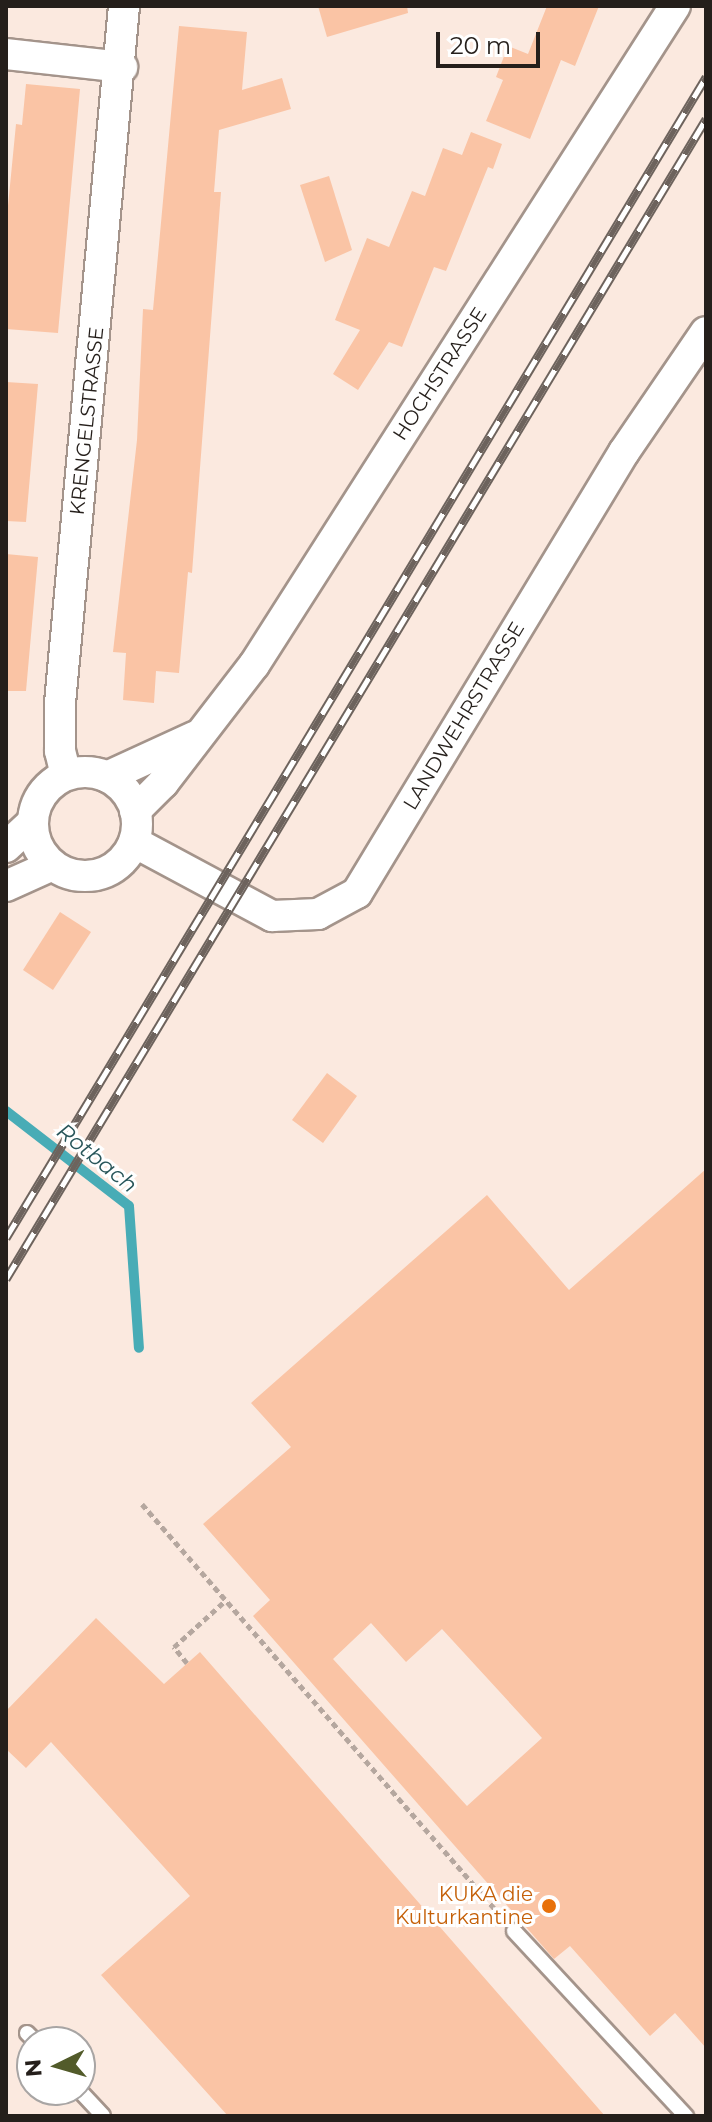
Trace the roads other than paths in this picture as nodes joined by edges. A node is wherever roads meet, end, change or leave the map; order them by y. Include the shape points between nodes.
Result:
1 (124, 6) edge
2 (675, 6) edge
3 (6, 54) edge
4 (122, 67) junction
5 (706, 332) edge
6 (196, 736) junction
7 (66, 775) junction
8 (107, 777) junction
9 (135, 811) junction
10 (33, 822) junction
11 (134, 842) junction
12 (6, 847) edge
13 (53, 865) junction
14 (6, 886) edge
15 (514, 1931) road end
16 (686, 2116) edge

1 - 4 street, KRENGELSTRASSE
2 - 6 street, HOCHSTRASSE via 254,665
3 - 4 street
4 - 7 street, KRENGELSTRASSE via 60,703
5 - 11 street, LANDWEHRSTRASSE via 624,452 357,893 318,914 272,916
6 - 8 street, HOCHSTRASSE
6 - 9 street, HOCHSTRASSE via 163,783
7 - 8 street
7 - 10 street via 42,794
8 - 9 street via 129,797
9 - 11 street
10 - 12 street
10 - 13 street via 35,839
11 - 13 street via 114,867 99,874 83,876
13 - 14 street
15 - 16 lane

